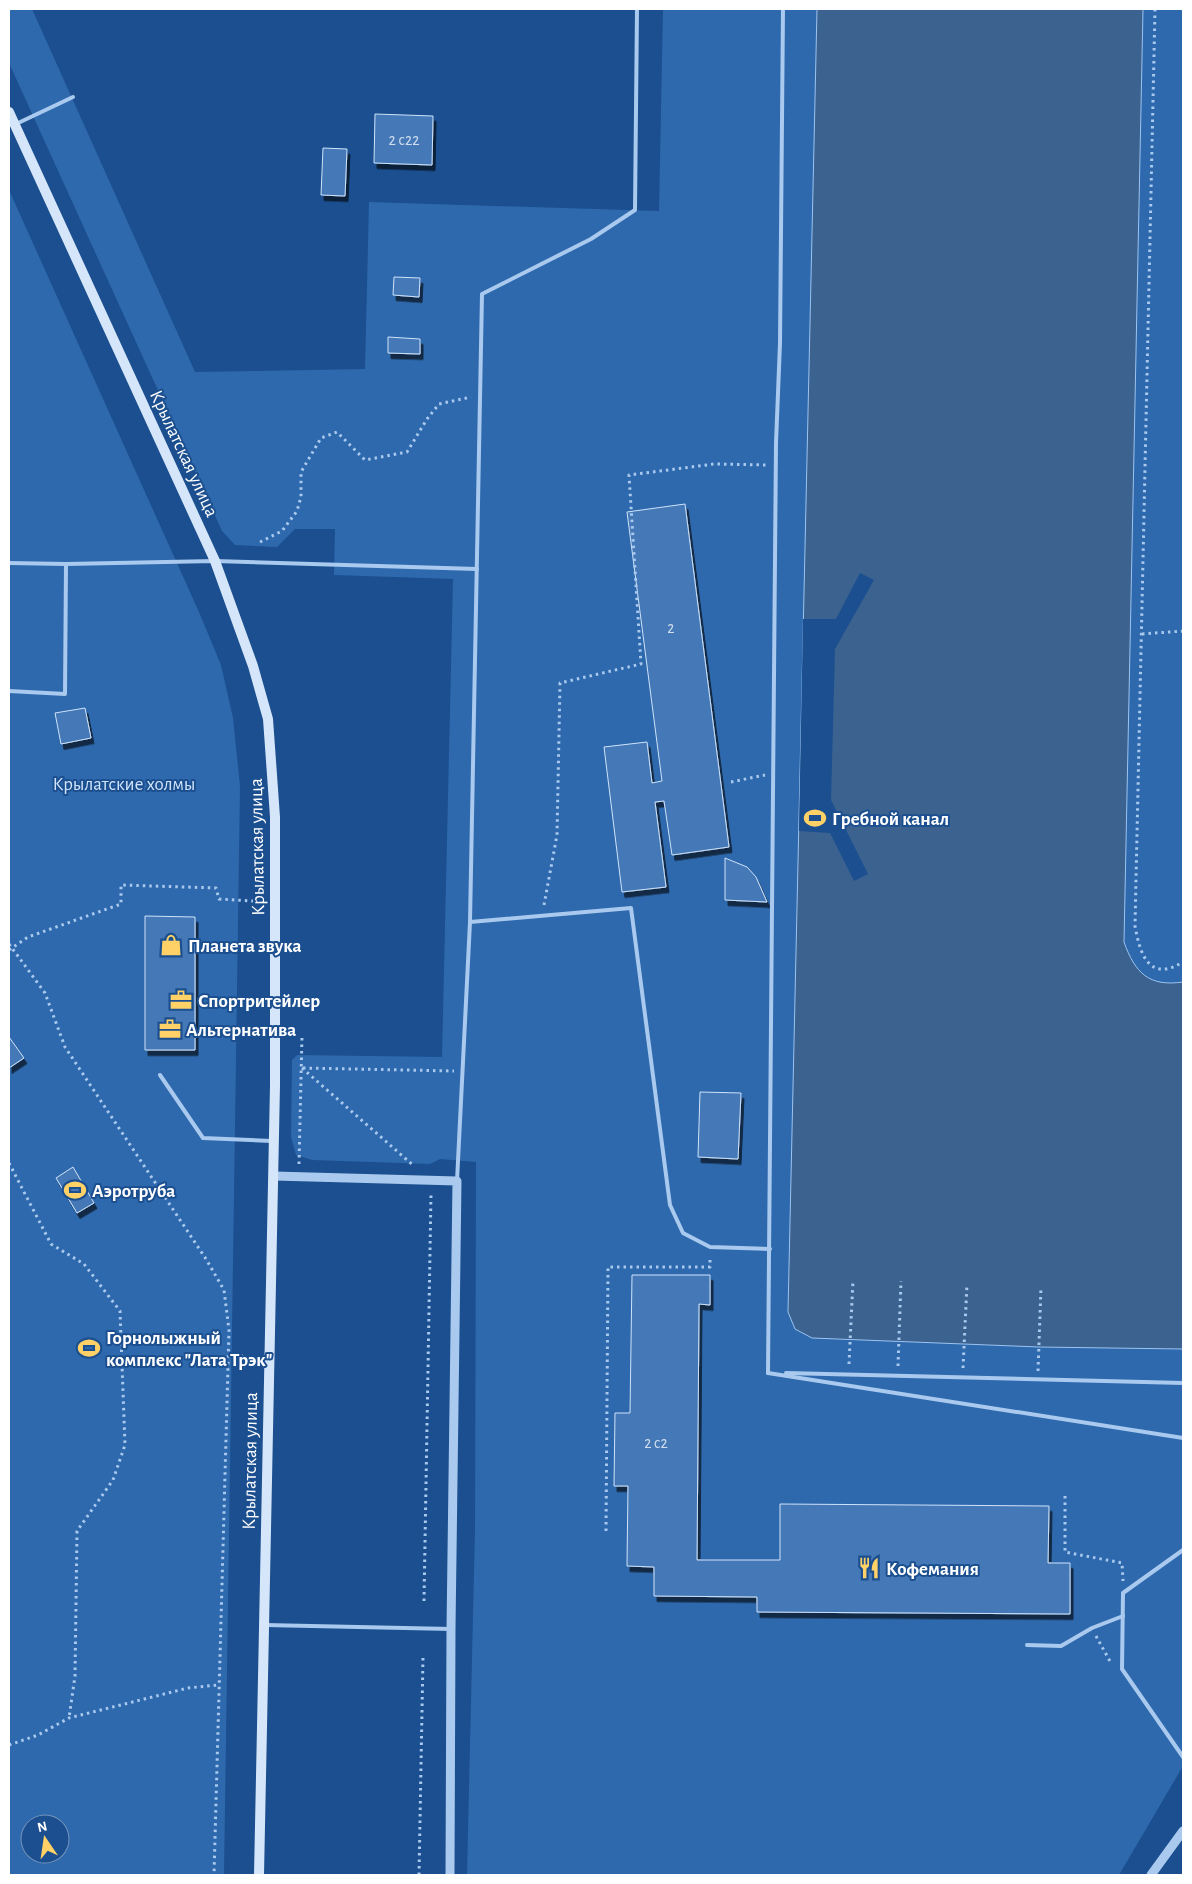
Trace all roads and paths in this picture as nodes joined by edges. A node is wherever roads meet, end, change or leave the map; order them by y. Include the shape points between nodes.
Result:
1 (637, 9) edge
2 (783, 9) edge
3 (1155, 9) edge
4 (73, 97) dead end
5 (9, 112) edge
6 (15, 125) junction
7 (480, 394) junction
8 (776, 466) junction
9 (260, 542) dead end
10 (215, 561) junction
11 (9, 563) edge
12 (66, 564) junction
13 (477, 569) junction
14 (1183, 631) edge
15 (1142, 634) junction
16 (9, 692) edge
17 (775, 773) junction
18 (731, 782) dead end
19 (253, 901) dead end
20 (542, 916) junction
21 (470, 922) junction
22 (10, 947) edge
23 (1183, 962) edge
24 (302, 1036) dead end
25 (302, 1068) junction
26 (462, 1071) junction
27 (160, 1075) dead end
28 (274, 1141) junction
29 (9, 1164) edge
30 (274, 1176) junction
31 (299, 1177) junction
32 (431, 1181) junction
33 (457, 1181) junction
34 (770, 1249) junction
35 (710, 1267) dead end
36 (853, 1280) dead end
37 (901, 1281) dead end
38 (967, 1284) dead end
39 (1041, 1287) dead end
40 (229, 1355) junction
41 (243, 1356) dead end
42 (768, 1373) junction
43 (849, 1375) junction
44 (897, 1377) junction
45 (963, 1379) junction
46 (1037, 1381) junction
47 (1183, 1383) edge
48 (1183, 1438) edge
49 (1065, 1496) dead end
50 (606, 1531) dead end
51 (1183, 1550) edge
52 (1123, 1593) junction
53 (424, 1601) dead end
54 (1123, 1616) junction
55 (262, 1624) junction
56 (451, 1629) junction
57 (1027, 1645) dead end
58 (423, 1656) dead end
59 (218, 1685) junction
60 (69, 1718) junction
61 (9, 1745) edge
62 (1183, 1757) edge
63 (1183, 1831) edge
64 (214, 1875) edge
65 (259, 1875) edge
66 (419, 1875) edge
67 (450, 1875) edge
68 (1151, 1875) edge

1 - 7 lane via 635,210 591,239 482,294
2 - 8 lane
3 - 15 path
4 - 6 lane
5 - 6 main road, Крылатская улица
6 - 10 main road, Крылатская улица
7 - 9 path via 439,404 407,452 364,460 337,432 321,438 301,472 296,511 282,531
7 - 13 lane
8 - 17 lane
8 - 20 path via 735,463 629,475 641,664 560,683 557,835
10 - 12 lane
10 - 13 lane
10 - 28 main road, Крылатская улица via 253,666 268,719 275,817
11 - 12 lane
12 - 16 lane via 65,694
13 - 21 lane
14 - 15 path
15 - 23 path via 1135,926 1143,958 1152,966 1163,969
17 - 18 path
17 - 34 lane
19 - 22 path via 219,899 216,888 121,885 121,904 28,937
20 - 21 lane
20 - 34 lane via 631,908 670,1205 684,1234 710,1247
21 - 26 lane
22 - 40 path via 45,994 65,1047 224,1290
24 - 25 path
25 - 26 path
25 - 31 path
25 - 32 path
26 - 33 lane
27 - 28 lane via 203,1138
28 - 30 main road, Крылатская улица
29 - 60 path via 51,1244 84,1264 120,1311 125,1446 113,1480 77,1530 75,1676
30 - 31 street
30 - 55 main road, Крылатская улица
31 - 32 street
32 - 33 street
32 - 53 path
33 - 56 street
34 - 42 lane
35 - 50 path via 608,1267
36 - 43 path
37 - 44 path
38 - 45 path
39 - 46 path
40 - 41 path
40 - 59 path
42 - 43 lane
42 - 48 lane
43 - 44 lane
44 - 45 lane
45 - 46 lane
46 - 47 lane
49 - 52 path via 1065,1552 1122,1563
51 - 52 lane
52 - 54 lane
54 - 57 lane via 1092,1628 1061,1646
54 - 62 lane via 1122,1669
55 - 56 lane
55 - 65 main road, Крылатская улица
56 - 67 street
58 - 66 path
59 - 60 path via 188,1688
59 - 64 path
60 - 61 path via 38,1735
63 - 68 street

